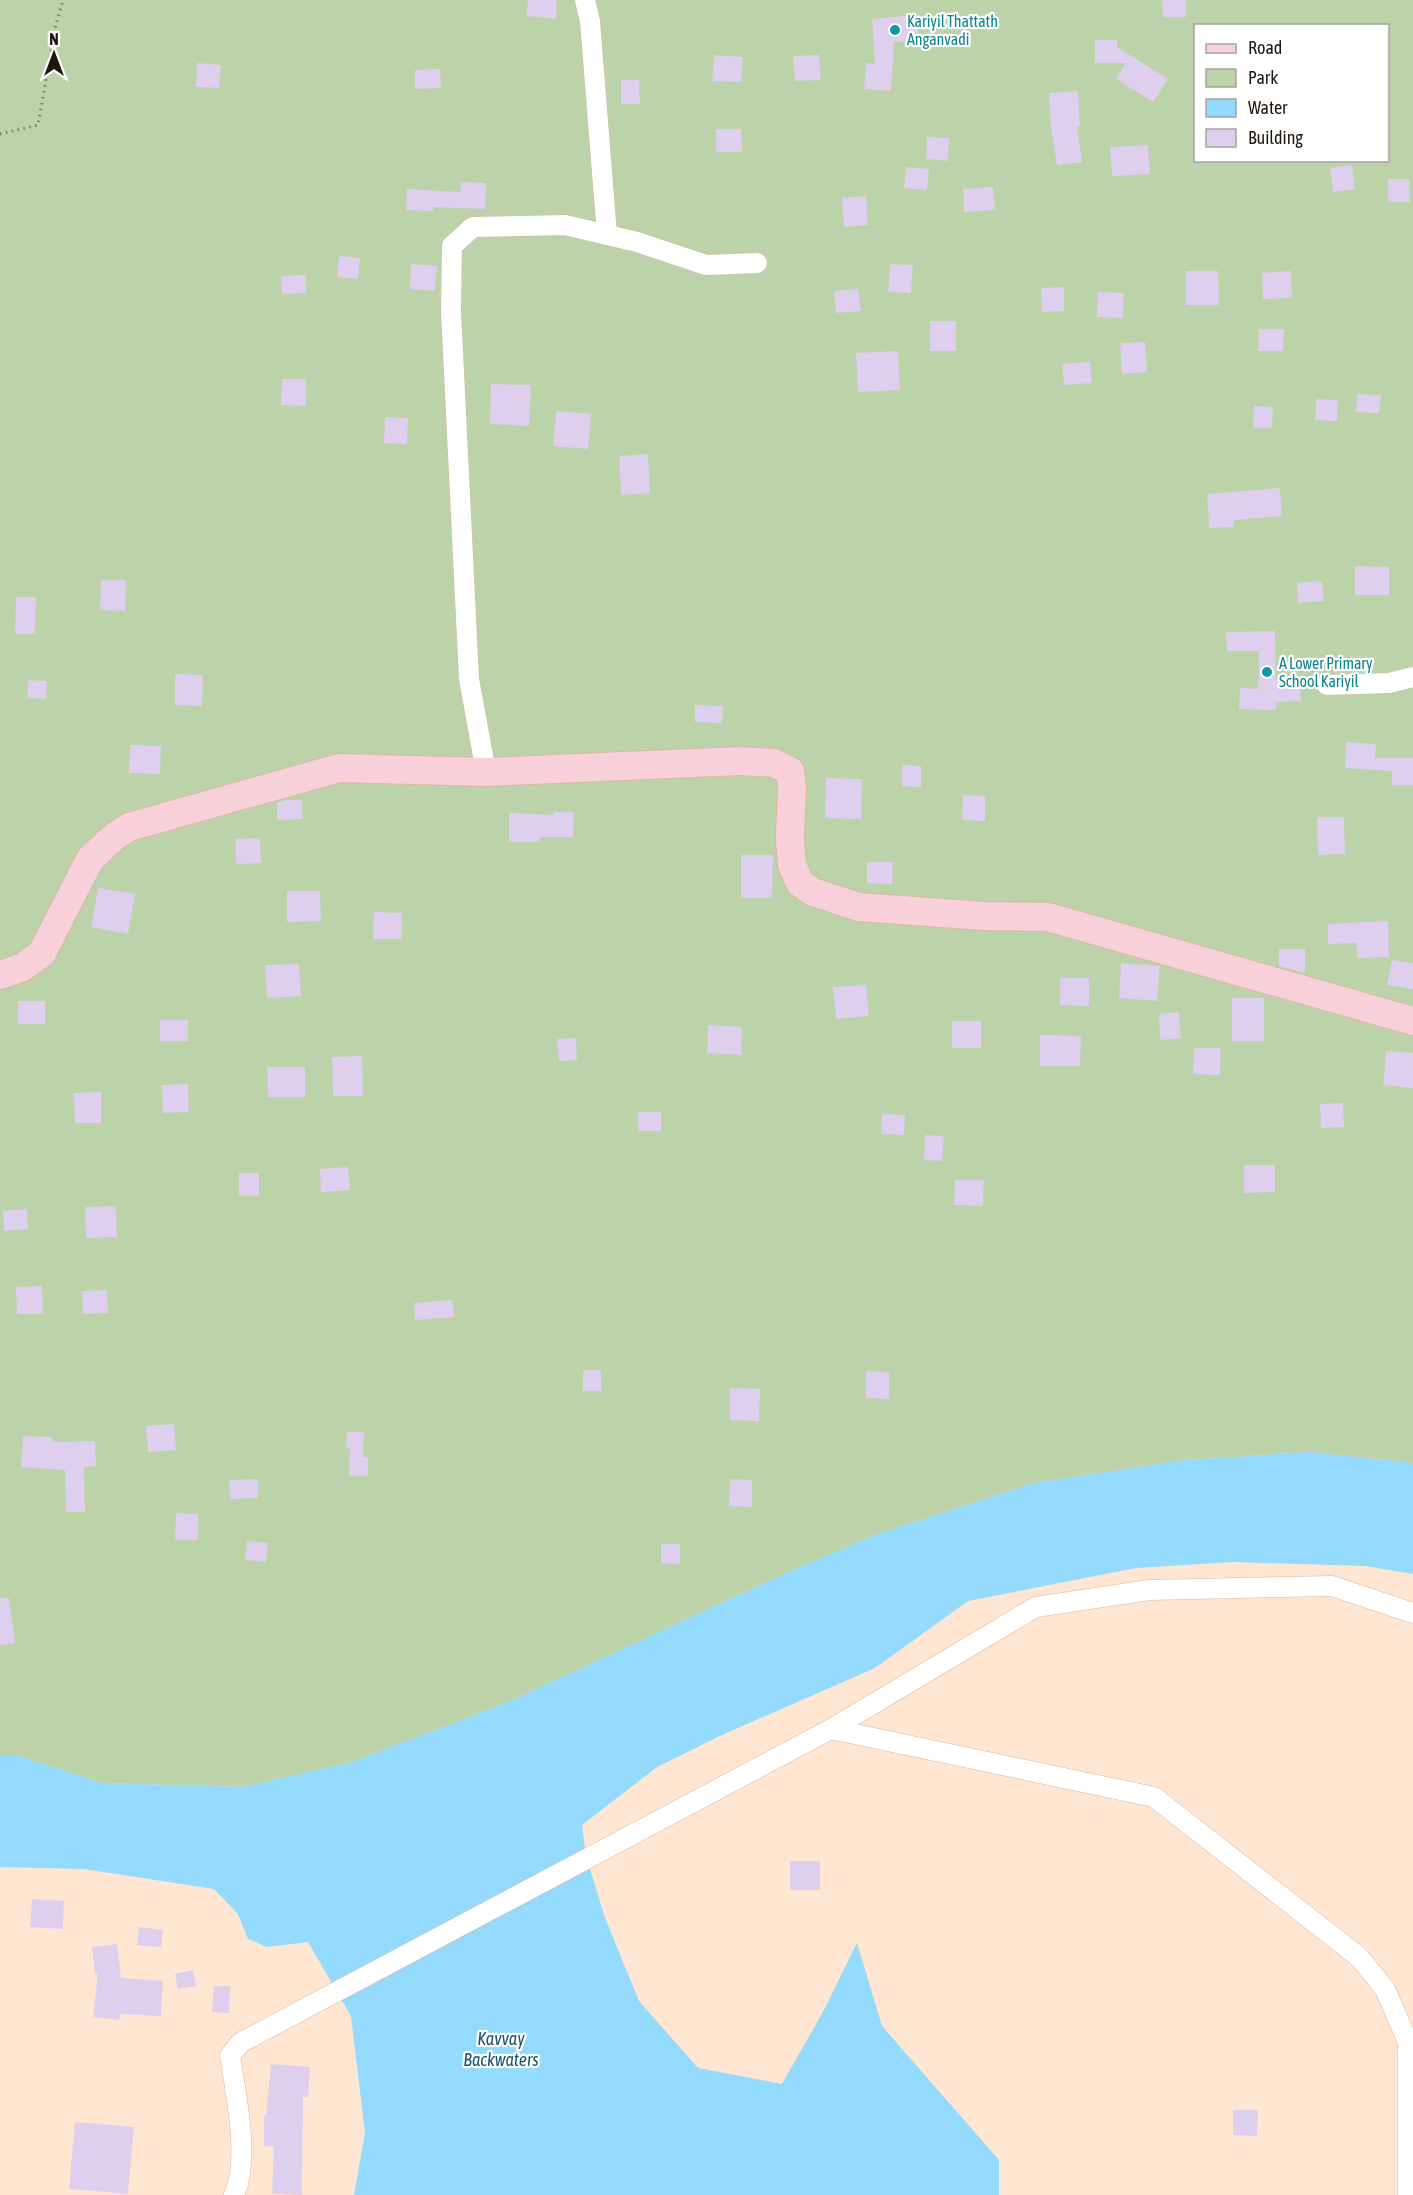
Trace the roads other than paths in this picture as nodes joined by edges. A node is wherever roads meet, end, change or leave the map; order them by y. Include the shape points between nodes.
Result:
1 (585, 0) edge
2 (607, 235) junction
3 (757, 262) dead end
4 (1413, 677) edge
5 (1327, 685) dead end
6 (486, 772) junction
7 (0, 975) edge
8 (1413, 1021) edge
9 (1413, 1613) edge
10 (831, 1730) junction
11 (234, 2195) edge
12 (1408, 2195) edge

1 - 2 street via 590,21
2 - 3 street via 706,266
2 - 6 street via 565,225 473,227 452,246 451,311 469,679
4 - 5 street via 1389,683
6 - 7 street via 339,768 129,827 90,859 42,953 23,967
6 - 8 street via 740,761 774,763 790,771 792,865 800,883 813,892 859,907 1048,917
9 - 10 street via 1332,1586 1149,1590 1036,1607
10 - 11 street via 240,2043 230,2056 242,2162
10 - 12 street via 1154,1797 1359,1957 1385,1989 1408,2042

